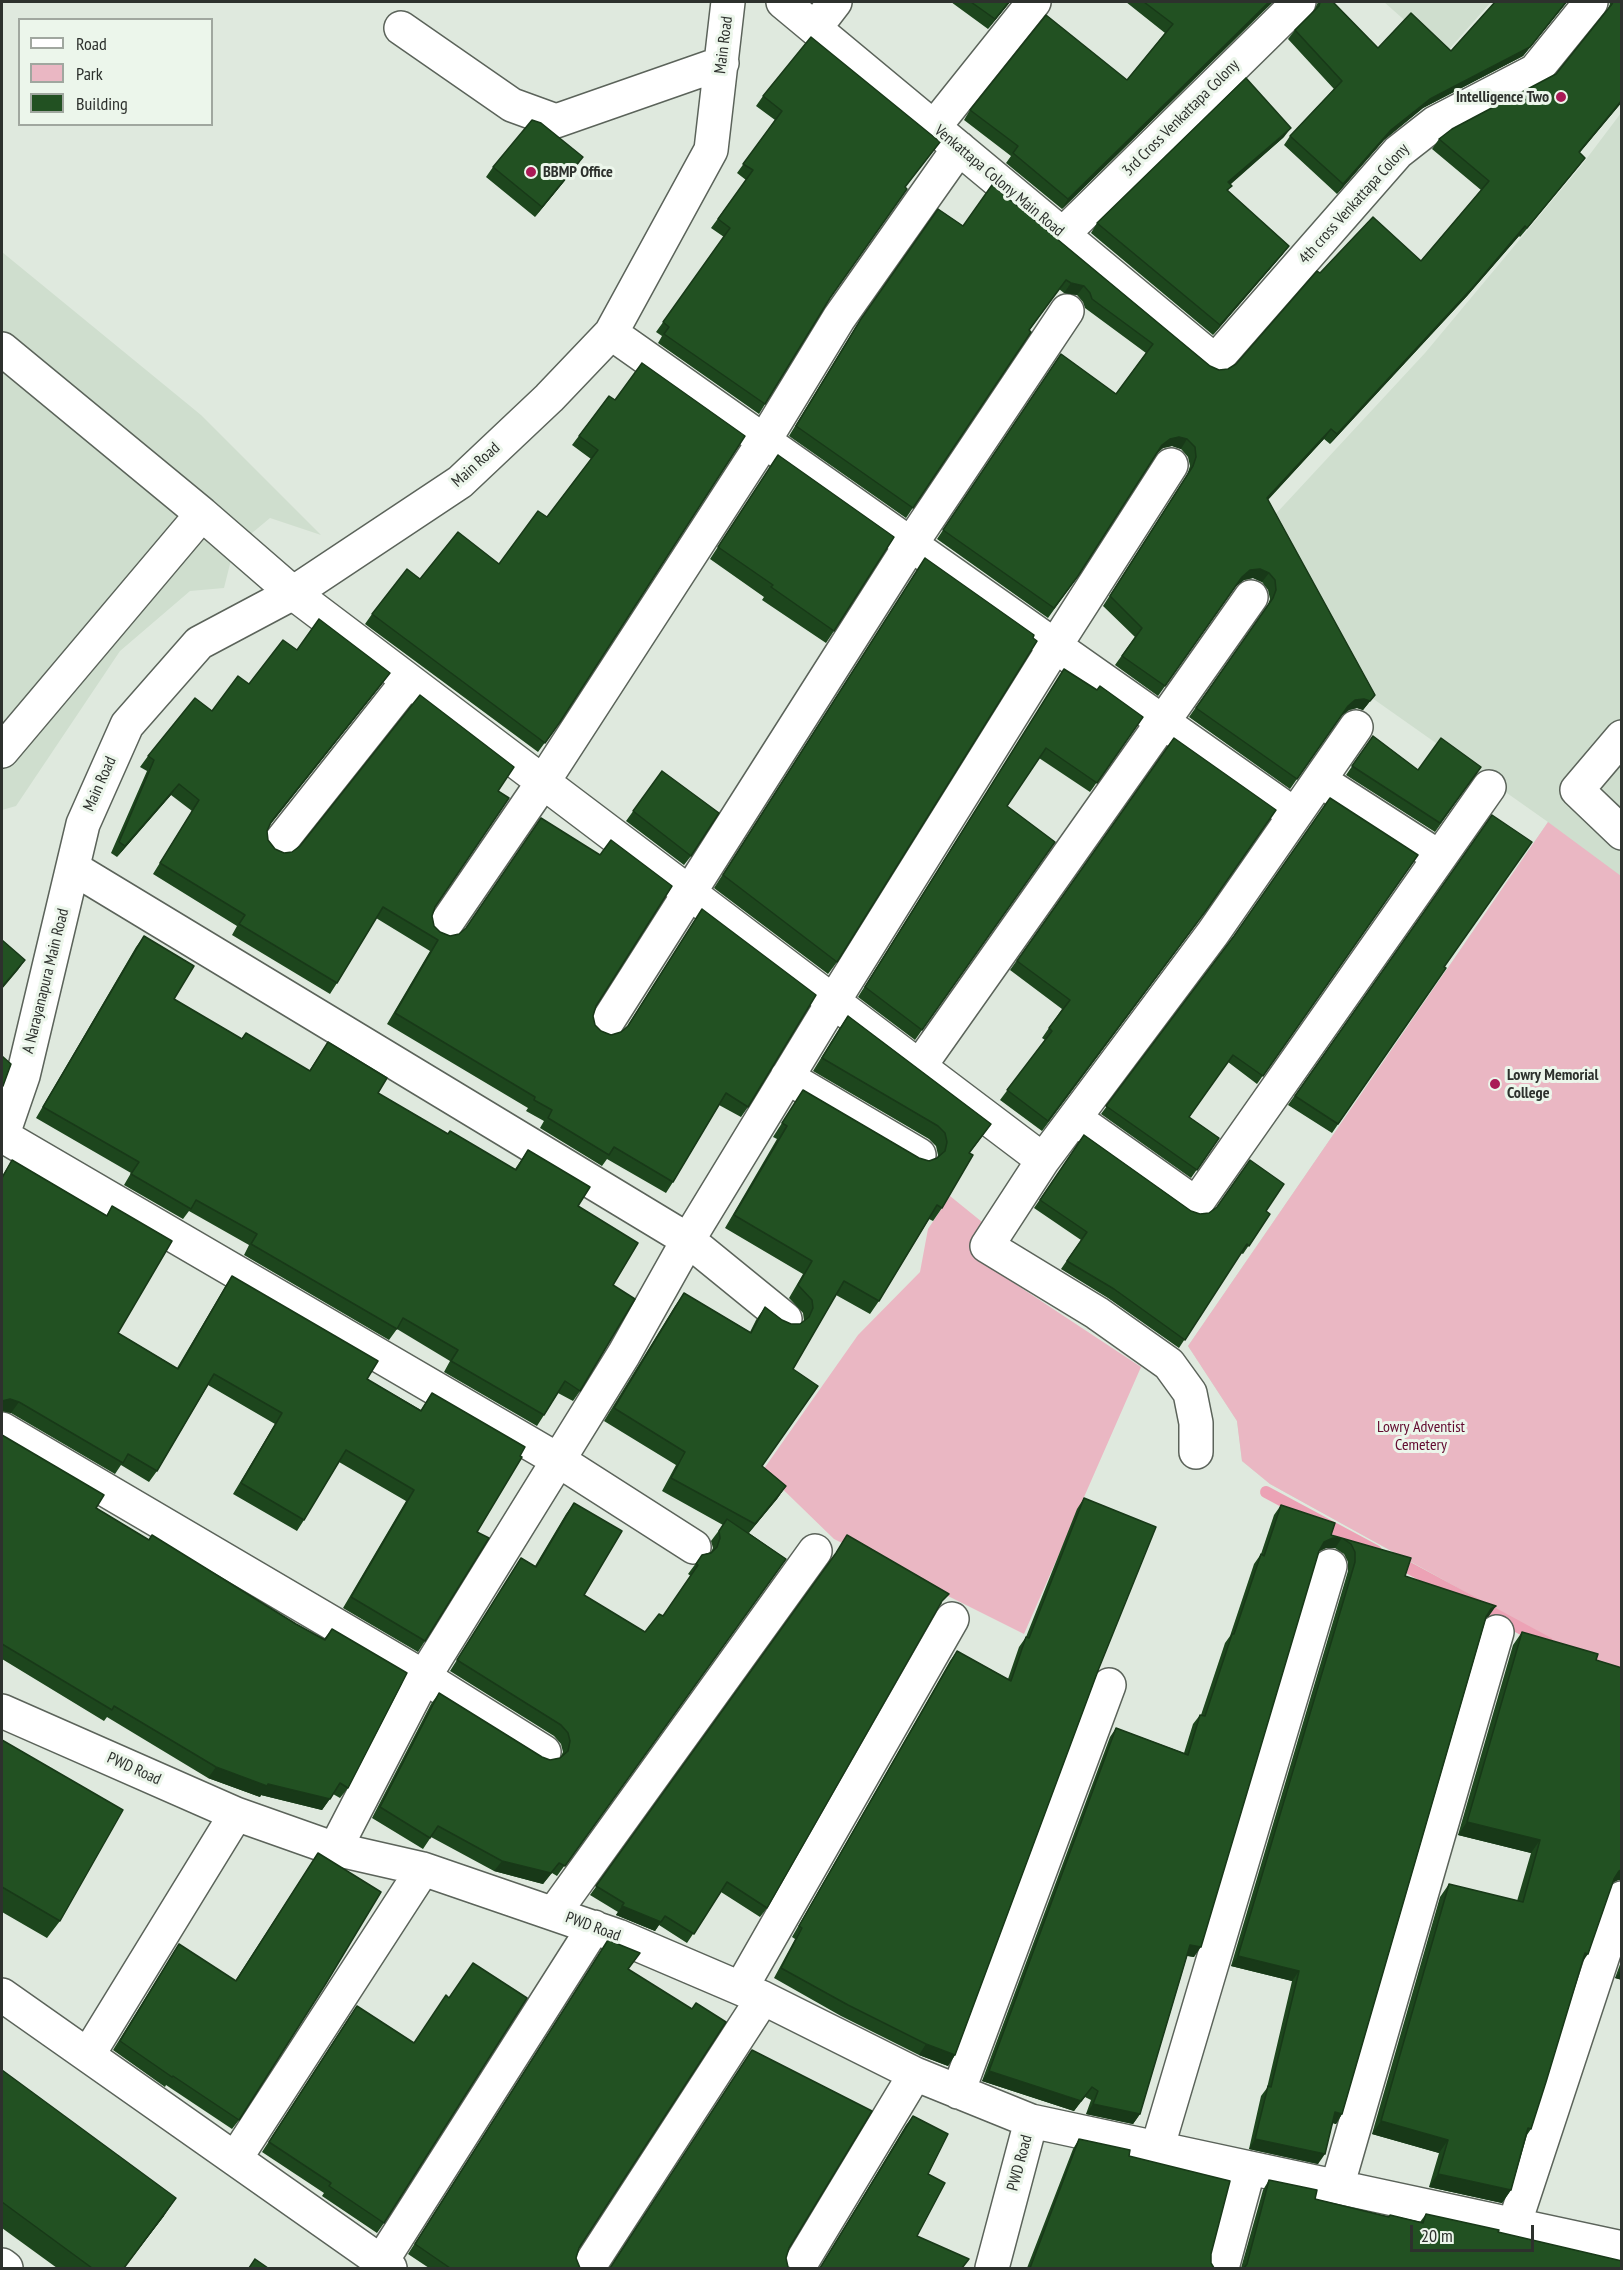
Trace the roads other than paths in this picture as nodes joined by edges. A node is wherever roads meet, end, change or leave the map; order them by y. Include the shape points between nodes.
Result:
1 (728, 2) edge
2 (783, 2) edge
3 (835, 2) edge
4 (1034, 2) edge
5 (1299, 2) edge
6 (1591, 2) edge
7 (400, 28) dead end
8 (815, 28) junction
9 (722, 63) junction
10 (934, 127) junction
11 (959, 148) junction
12 (1063, 234) junction
13 (1066, 312) dead end
14 (611, 333) junction
15 (2, 349) edge
16 (1215, 361) joint
17 (764, 441) junction
18 (1171, 465) dead end
19 (202, 514) junction
20 (911, 544) junction
21 (293, 593) junction
22 (1251, 597) dead end
23 (1055, 646) junction
24 (408, 681) junction
25 (1163, 722) junction
26 (1356, 727) dead end
27 (1622, 736) edge
28 (2, 751) edge
29 (1321, 781) junction
30 (543, 782) junction
31 (1489, 787) dead end
32 (1295, 815) junction
33 (83, 824) joint
34 (1622, 833) edge
35 (278, 845) dead end
36 (1439, 857) junction
37 (73, 868) junction
38 (689, 893) junction
39 (443, 928) dead end
40 (833, 1002) junction
41 (604, 1027) dead end
42 (12, 1065) edge
43 (919, 1067) junction
44 (788, 1077) junction
45 (1076, 1119) junction
46 (2, 1136) edge
47 (919, 1155) edge
48 (1043, 1160) junction
49 (688, 1240) junction
50 (785, 1319) edge
51 (2, 1429) edge
52 (1196, 1452) dead end
53 (558, 1460) junction
54 (694, 1547) dead end
55 (815, 1551) dead end
56 (1330, 1566) dead end
57 (952, 1619) dead end
58 (1497, 1632) dead end
59 (424, 1677) junction
60 (1109, 1685) dead end
61 (2, 1711) edge
62 (544, 1752) dead end
63 (236, 1814) junction
64 (335, 1849) junction
65 (423, 1869) junction
66 (1622, 1898) edge
67 (554, 1913) junction
68 (594, 1927) junction
69 (752, 1993) junction
70 (2, 1995) edge
71 (88, 2055) junction
72 (915, 2074) junction
73 (958, 2092) junction
74 (1031, 2121) junction
75 (1157, 2149) junction
76 (235, 2159) junction
77 (1249, 2168) junction
78 (1337, 2187) junction
79 (1514, 2225) junction
80 (1622, 2248) edge
81 (2, 2265) edge
82 (386, 2265) edge
83 (6, 2268) edge
84 (588, 2268) edge
85 (798, 2268) edge
86 (992, 2268) edge
87 (1222, 2268) edge

1 - 9 street, Main Road
2 - 8 street, Venkattapa Colony Main Road
3 - 8 street
4 - 10 street
5 - 12 street, 3rd Cross Venkattapa Colony
6 - 16 street, 4th cross Venkattapa Colony via 1535,71 1436,123 1398,152
7 - 9 street via 512,105 556,121
8 - 10 street, Venkattapa Colony Main Road
9 - 14 street, Main Road via 711,150
10 - 11 street, Venkattapa Colony Main Road
11 - 12 street, Venkattapa Colony Main Road
11 - 17 street via 839,318
12 - 16 street, Venkattapa Colony Main Road
13 - 20 street
14 - 17 street
14 - 21 street, Main Road via 460,482
15 - 19 street
17 - 20 street
17 - 30 street
18 - 23 street
19 - 21 street
19 - 28 street
20 - 23 street
20 - 38 street
21 - 24 street
21 - 33 street, Main Road via 199,643 127,725
22 - 25 street
23 - 25 street
23 - 40 street
24 - 30 street
24 - 35 street
25 - 32 street
25 - 43 street
26 - 29 street
27 - 34 street via 1577,790
29 - 32 street
29 - 36 street
30 - 38 street
30 - 39 street
31 - 36 street
32 - 45 street
33 - 37 street, A Narayanapura Main Road
36 - 45 street via 1196,1204
37 - 42 street, A Narayanapura Main Road
37 - 49 street
38 - 40 street
38 - 41 street
40 - 43 street
40 - 44 street
42 - 46 street, A Narayanapura Main Road
43 - 48 street
44 - 47 street
44 - 49 street
45 - 48 street
46 - 53 street
48 - 52 street via 987,1246 1096,1312 1169,1364 1190,1392
49 - 50 street
49 - 53 street
51 - 59 street
53 - 54 street
53 - 59 street
55 - 67 street
56 - 75 street
57 - 69 street
58 - 78 street
59 - 62 street
59 - 64 street
60 - 73 street
61 - 63 street, PWD Road
63 - 64 street, PWD Road
63 - 71 street
64 - 65 street, PWD Road
65 - 67 street, PWD Road
65 - 76 street
66 - 79 street
67 - 68 street, PWD Road
68 - 69 street, PWD Road
68 - 82 street
69 - 72 street, PWD Road
69 - 84 street
70 - 71 street
71 - 76 street
72 - 73 street, PWD Road
72 - 85 street
73 - 74 street, PWD Road
74 - 75 street
74 - 86 street, PWD Road
75 - 77 street
76 - 82 street
77 - 78 street
77 - 87 street
78 - 79 street
79 - 80 street
81 - 83 street

